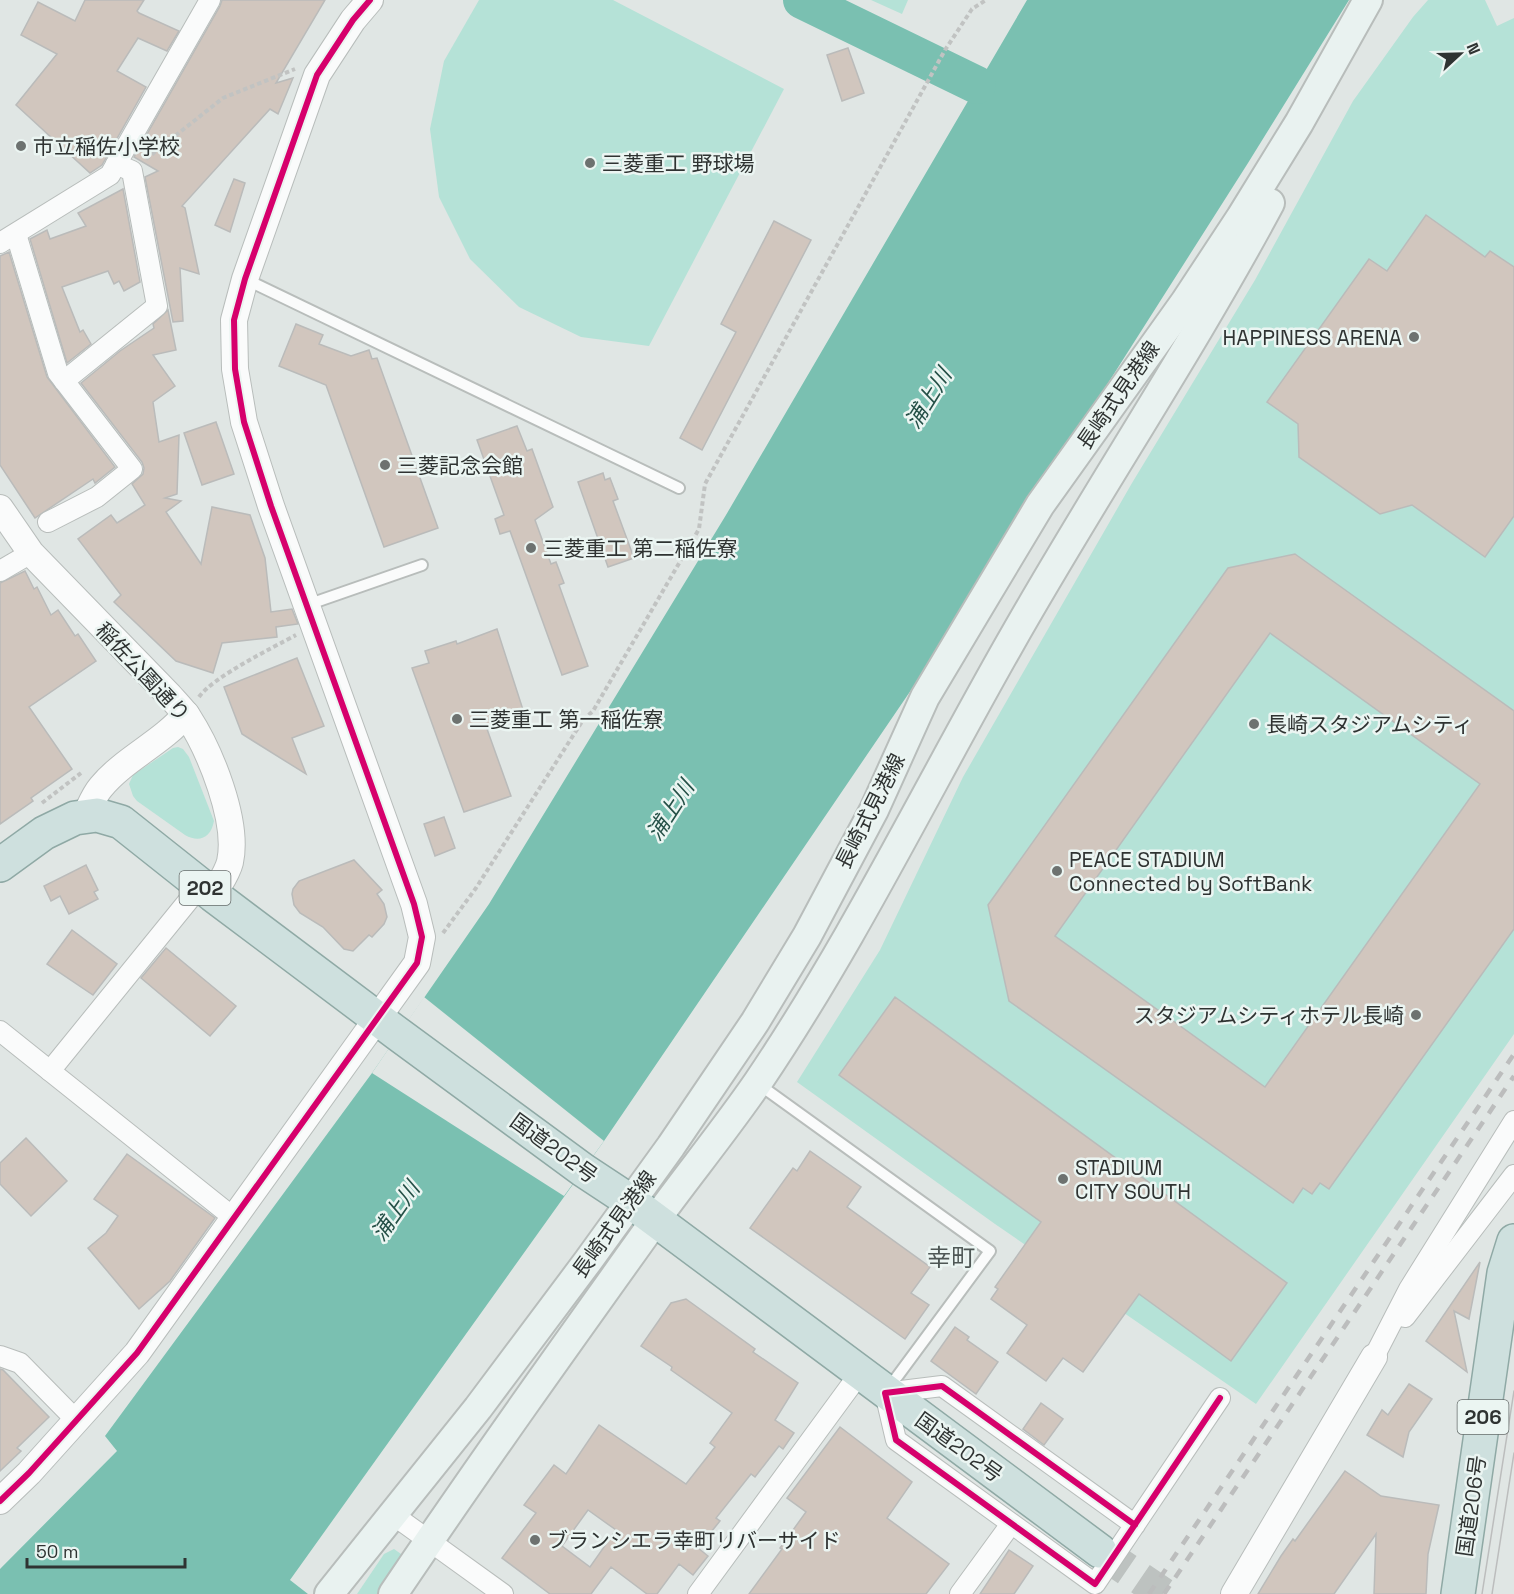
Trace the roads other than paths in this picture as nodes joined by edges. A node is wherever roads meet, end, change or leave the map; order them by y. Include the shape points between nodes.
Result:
1 (210, 0) edge
2 (370, 0) edge
3 (1369, 0) edge
4 (116, 164) junction
5 (8, 238) edge
6 (245, 279) junction
7 (64, 381) junction
8 (679, 488) dead end
9 (0, 507) edge
10 (48, 522) dead end
11 (31, 553) junction
12 (422, 565) dead end
13 (0, 571) edge
14 (309, 615) junction
15 (186, 714) junction
16 (85, 816) junction
17 (0, 865) edge
18 (207, 890) junction
19 (388, 1026) junction
20 (0, 1031) edge
21 (50, 1071) junction
22 (757, 1083) junction
23 (1514, 1121) edge
24 (1514, 1175) edge
25 (643, 1211) junction
26 (234, 1218) junction
27 (1514, 1241) edge
28 (0, 1356) edge
29 (1374, 1358) junction
30 (860, 1373) junction
31 (885, 1393) junction
32 (1220, 1398) dead end
33 (76, 1420) junction
34 (0, 1501) edge
35 (392, 1514) junction
36 (1011, 1524) junction
37 (1135, 1525) junction
38 (429, 1540) junction
39 (1100, 1551) tunnel mouth
40 (331, 1591) edge
41 (393, 1594) edge
42 (502, 1594) edge
43 (698, 1594) edge
44 (960, 1594) edge
45 (1235, 1594) edge
46 (1458, 1594) edge

1 - 4 street
2 - 6 street via 317,75
3 - 22 main road, 長崎式見港線 via 1314,119 1208,314 1080,522 831,963
3 - 25 main road, 長崎式見港線 via 1241,217 1040,505 925,698 874,810 807,936 722,1070
4 - 5 street via 110,175
4 - 7 street via 132,171 157,306
5 - 7 street
6 - 8 lane
6 - 14 street via 234,320 235,369 244,422
7 - 10 street via 132,469 97,497
9 - 11 street, 稲佐公園通り
11 - 13 street
11 - 15 street, 稲佐公園通り
12 - 14 lane
14 - 19 street via 414,904 422,937 417,963
15 - 16 street via 174,729 108,779
15 - 18 street, 稲佐公園通り via 211,766 231,825 232,848 226,873
16 - 17 highway, 国道202号 / 202 via 44,833
16 - 18 highway, 国道202号 / 202 via 121,822
18 - 19 highway, 国道202号 / 202
18 - 21 street
19 - 25 highway, 国道202号 / 202
19 - 26 street
20 - 21 street
21 - 26 street
22 - 25 main road, 長崎式見港線
22 - 31 lane via 990,1251
23 - 29 street via 1410,1289
24 - 29 street
25 - 30 highway, 国道202号 / 202
25 - 35 main road, 長崎式見港線 via 588,1261
25 - 38 main road, 長崎式見港線
26 - 33 street via 137,1353
27 - 46 highway, 国道206号 / 206 via 1504,1273
28 - 33 street via 20,1363
29 - 45 street
30 - 31 highway, 国道202号 / 202
30 - 43 street
31 - 36 street via 896,1440
31 - 37 street via 942,1386
31 - 39 highway, 国道202号 / 202
32 - 37 street
33 - 34 street
35 - 38 street
35 - 40 main road, 長崎式見港線
36 - 37 street via 1095,1584
36 - 44 street
38 - 41 main road, 長崎式見港線
38 - 42 street

